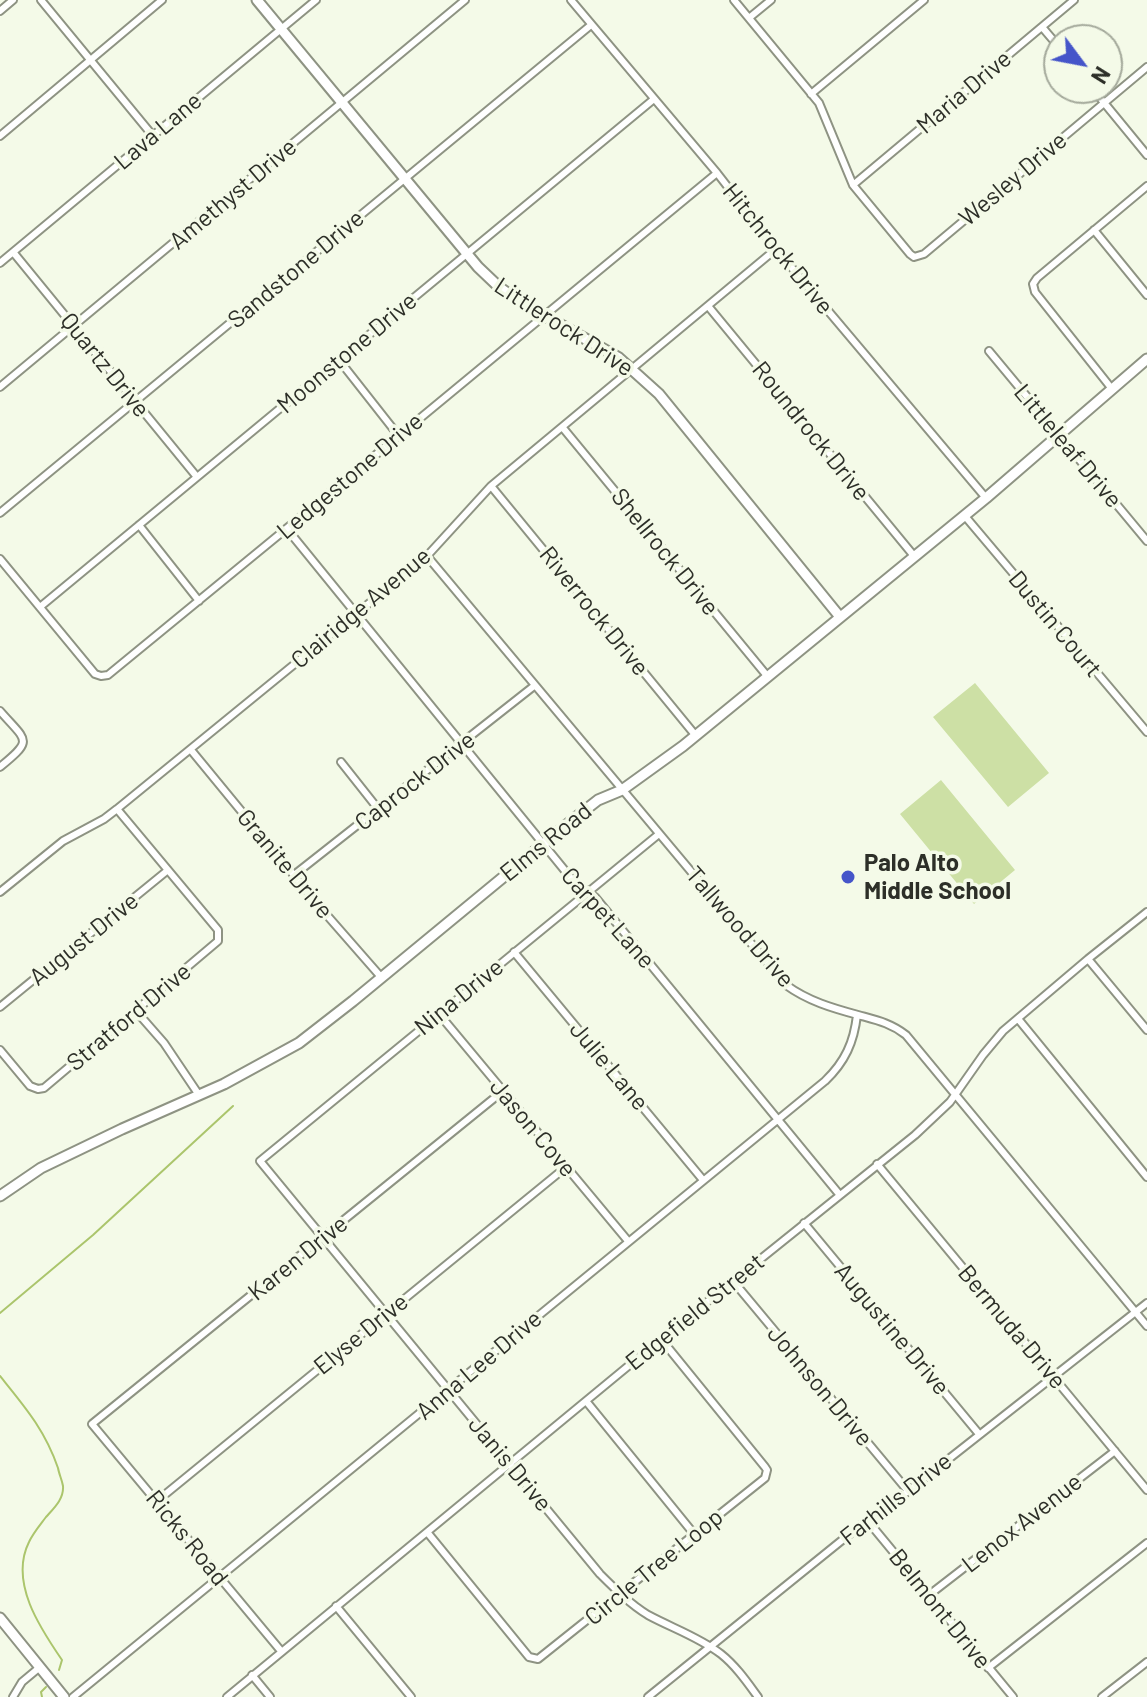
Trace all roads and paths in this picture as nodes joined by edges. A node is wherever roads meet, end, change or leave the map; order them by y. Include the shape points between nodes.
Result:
1 (13, 0) edge
2 (41, 0) edge
3 (162, 0) edge
4 (257, 0) edge
5 (316, 0) edge
6 (465, 0) edge
7 (571, 0) edge
8 (734, 0) edge
9 (771, 0) edge
10 (924, 0) edge
11 (1074, 0) edge
12 (0, 11) edge
13 (749, 18) junction
14 (591, 25) junction
15 (1042, 27) joint
16 (281, 29) junction
17 (91, 60) junction
18 (1147, 67) edge
19 (1123, 87) edge
20 (811, 94) junction
21 (654, 99) junction
22 (342, 103) junction
23 (1103, 104) edge
24 (1105, 104) edge
25 (0, 136) edge
26 (153, 136) junction
27 (1147, 155) edge
28 (717, 173) junction
29 (406, 178) junction
30 (853, 185) junction
31 (1147, 186) edge
32 (1094, 230) junction
33 (776, 249) junction
34 (13, 252) junction
35 (467, 254) junction
36 (0, 263) edge
37 (1147, 295) edge
38 (708, 306) junction
39 (543, 315) junction
40 (73, 326) junction
41 (989, 351) dead end
42 (1147, 359) edge
43 (339, 360) junction
44 (633, 369) junction
45 (0, 387) edge
46 (1112, 389) junction
47 (135, 402) junction
48 (563, 428) junction
49 (398, 435) junction
50 (1059, 435) junction
51 (197, 477) junction
52 (491, 486) junction
53 (986, 498) junction
54 (0, 513) edge
55 (964, 515) junction
56 (139, 525) junction
57 (287, 529) junction
58 (1147, 541) edge
59 (427, 556) junction
60 (914, 556) junction
61 (0, 559) edge
62 (199, 601) junction
63 (40, 607) junction
64 (355, 612) junction
65 (840, 617) junction
66 (768, 677) junction
67 (534, 686) junction
68 (0, 711) edge
69 (1147, 732) edge
70 (696, 736) junction
71 (463, 743) junction
72 (191, 750) junction
73 (341, 762) dead end
74 (0, 767) edge
75 (622, 790) junction
76 (117, 809) junction
77 (379, 810) junction
78 (659, 834) junction
79 (543, 843) junction
80 (168, 870) junction
81 (294, 875) junction
82 (0, 892) edge
83 (588, 892) junction
84 (1147, 912) edge
85 (514, 952) junction
86 (1088, 959) junction
87 (381, 977) junction
88 (0, 1007) edge
89 (136, 1011) junction
90 (439, 1014) junction
91 (857, 1015) junction
92 (1019, 1020) junction
93 (1147, 1030) edge
94 (0, 1050) edge
95 (503, 1091) junction
96 (199, 1095) junction
97 (956, 1095) junction
98 (778, 1119) junction
99 (260, 1161) joint
100 (877, 1164) junction
101 (566, 1167) junction
102 (1147, 1177) edge
103 (703, 1180) junction
104 (839, 1194) junction
105 (0, 1196) edge
106 (804, 1223) junction
107 (323, 1237) junction
108 (628, 1241) junction
109 (733, 1281) junction
110 (1147, 1303) edge
111 (1136, 1312) junction
112 (386, 1314) junction
113 (1147, 1326) edge
114 (661, 1339) junction
115 (1053, 1376) junction
116 (449, 1391) junction
117 (586, 1401) junction
118 (92, 1424) joint
119 (979, 1434) junction
120 (1115, 1451) junction
121 (509, 1464) junction
122 (1147, 1490) edge
123 (908, 1491) junction
124 (157, 1501) junction
125 (867, 1520) junction
126 (427, 1532) junction
127 (694, 1534) junction
128 (1147, 1543) edge
129 (219, 1578) junction
130 (621, 1594) junction
131 (929, 1595) junction
132 (336, 1606) junction
133 (0, 1618) edge
134 (710, 1647) junction
135 (281, 1651) junction
136 (1147, 1662) edge
137 (40, 1667) junction
138 (988, 1668) junction
139 (252, 1675) junction
140 (13, 1697) edge
141 (64, 1697) edge
142 (73, 1697) edge
143 (227, 1697) edge
144 (270, 1697) edge
145 (411, 1697) edge
146 (648, 1697) edge
147 (758, 1697) edge
148 (1013, 1697) edge
149 (1102, 1697) edge

1 - 12 street
2 - 17 street
3 - 17 street
4 - 16 main road, Littlerock Drive
5 - 16 street, Lava Lane
6 - 22 street, Amethyst Drive
7 - 14 street, Hitchrock Drive
8 - 13 street
9 - 13 street
10 - 20 street
11 - 15 street, Maria Drive
13 - 20 street
14 - 21 street, Hitchrock Drive
14 - 29 street, Sandstone Drive
15 - 30 street, Maria Drive
16 - 22 main road, Littlerock Drive
16 - 26 street, Lava Lane
17 - 25 street
17 - 26 street
18 - 19 street, Wesley Drive
20 - 30 street
21 - 28 street, Hitchrock Drive
21 - 35 street, Moonstone Drive
22 - 29 main road, Littlerock Drive
22 - 40 street, Amethyst Drive
23 - 30 street, Wesley Drive via 924,254 910,254
24 - 27 street
26 - 34 street, Lava Lane
28 - 33 street, Hitchrock Drive
28 - 39 street, Ledgestone Drive
29 - 35 main road, Littlerock Drive
29 - 47 street, Sandstone Drive
31 - 32 street
32 - 37 street
32 - 46 street via 1033,284
33 - 38 street
33 - 53 street, Hitchrock Drive
34 - 36 street, Lava Lane
34 - 40 street, Quartz Drive
35 - 39 main road, Littlerock Drive via 499,287
35 - 43 street, Moonstone Drive
38 - 44 street, Clairidge Avenue
38 - 60 street, Roundrock Drive
39 - 44 main road, Littlerock Drive
39 - 49 street, Ledgestone Drive
40 - 45 street, Amethyst Drive
40 - 47 street, Quartz Drive
41 - 50 street, Littleleaf Drive
42 - 46 main road, Elms Road
43 - 49 street
43 - 51 street, Moonstone Drive
44 - 48 street, Clairidge Avenue
44 - 65 main road, Littlerock Drive
46 - 50 main road, Elms Road
47 - 51 street, Quartz Drive
47 - 54 street, Sandstone Drive
48 - 52 street, Clairidge Avenue
48 - 66 street, Shellrock Drive
49 - 57 street, Ledgestone Drive
50 - 53 main road, Elms Road
50 - 58 street, Littleleaf Drive
51 - 56 street, Moonstone Drive
52 - 59 street, Clairidge Avenue
52 - 70 street, Riverrock Drive
53 - 55 main road, Elms Road
55 - 60 main road, Elms Road
55 - 69 street, Dustin Court
56 - 62 street
56 - 63 street, Moonstone Drive
57 - 62 street, Ledgestone Drive
57 - 64 street, Carpet Lane
59 - 64 street, Clairidge Avenue
59 - 67 street, Tallwood Drive
60 - 65 main road, Elms Road
61 - 63 street, Ledgestone Drive
62 - 63 street, Ledgestone Drive via 101,676
64 - 71 street, Carpet Lane
64 - 72 street, Clairidge Avenue
65 - 66 main road, Elms Road
66 - 70 main road, Elms Road
67 - 71 street, Caprock Drive
67 - 75 street, Tallwood Drive
68 - 74 street via 24,744
70 - 75 main road, Elms Road
71 - 77 street, Caprock Drive
71 - 79 street, Carpet Lane
72 - 76 street, Clairidge Avenue
72 - 81 street, Granite Drive
73 - 77 street
75 - 78 street, Tallwood Drive
75 - 79 main road, Elms Road via 598,800
76 - 80 street
76 - 82 street, Clairidge Avenue via 63,841
77 - 81 street, Caprock Drive
78 - 83 street, Nina Drive
78 - 91 street, Tallwood Drive via 786,985 813,1001
79 - 83 street, Carpet Lane
79 - 87 main road, Elms Road
80 - 88 street, August Drive
80 - 89 street, Stratford Drive via 218,930 219,939
81 - 87 street, Granite Drive
83 - 85 street, Nina Drive
83 - 98 street, Carpet Lane
84 - 86 street, Edgefield Street
85 - 90 street, Nina Drive
85 - 103 street, Julie Lane
86 - 92 street, Edgefield Street
86 - 93 street
87 - 96 main road, Elms Road via 299,1043
89 - 94 street, Stratford Drive via 44,1088 30,1086
89 - 96 street
90 - 95 street, Jason Cove
90 - 99 street, Nina Drive
91 - 97 street, Tallwood Drive via 906,1035
91 - 98 street, Anna Lee Drive via 853,1039 835,1071
92 - 97 street, Edgefield Street via 993,1042
92 - 102 street
95 - 101 street, Jason Cove
95 - 107 street, Karen Drive
96 - 105 main road, Elms Road via 41,1168
97 - 100 street, Edgefield Street
97 - 111 street, Tallwood Drive
98 - 103 street, Anna Lee Drive
98 - 104 street, Carpet Lane
99 - 107 street, Janis Drive
100 - 104 street, Edgefield Street
100 - 115 street, Bermuda Drive
101 - 108 street, Jason Cove
101 - 112 street, Elyse Drive
103 - 108 street, Anna Lee Drive
104 - 106 street, Edgefield Street
106 - 109 street, Edgefield Street
106 - 119 street, Augustine Drive
107 - 112 street, Janis Drive
107 - 118 street, Karen Drive
108 - 116 street, Anna Lee Drive
109 - 114 street, Edgefield Street
109 - 123 street, Johnson Drive
110 - 111 street, Farhills Drive
111 - 113 street, Tallwood Drive
111 - 115 street, Farhills Drive
112 - 116 street, Janis Drive
112 - 124 street, Elyse Drive
114 - 117 street, Edgefield Street
114 - 127 street, Circle Tree Loop via 767,1470 765,1478
115 - 119 street, Farhills Drive
115 - 120 street, Bermuda Drive
116 - 121 street, Janis Drive
116 - 129 street, Anna Lee Drive
117 - 121 street, Edgefield Street
117 - 127 street
118 - 124 street, Ricks Road
119 - 123 street, Farhills Drive
120 - 122 street, Bermuda Drive
120 - 131 street, Lenox Avenue
121 - 126 street, Edgefield Street
121 - 130 street, Janis Drive
123 - 125 street, Farhills Drive
124 - 129 street, Ricks Road
125 - 131 street, Belmont Drive
125 - 134 street, Farhills Drive
126 - 130 street, Circle Tree Loop via 533,1659
126 - 132 street, Edgefield Street
127 - 130 street, Circle Tree Loop
128 - 138 street
129 - 135 street, Ricks Road
129 - 142 street, Anna Lee Drive
130 - 134 street, Janis Drive
131 - 138 street, Belmont Drive
132 - 135 street, Edgefield Street
132 - 145 street
133 - 137 main road
134 - 146 street, Farhills Drive
134 - 147 street, Janis Drive
135 - 139 street, Edgefield Street
136 - 149 street
137 - 140 street
137 - 141 main road
138 - 148 street, Belmont Drive
139 - 143 street, Edgefield Street
139 - 144 street

